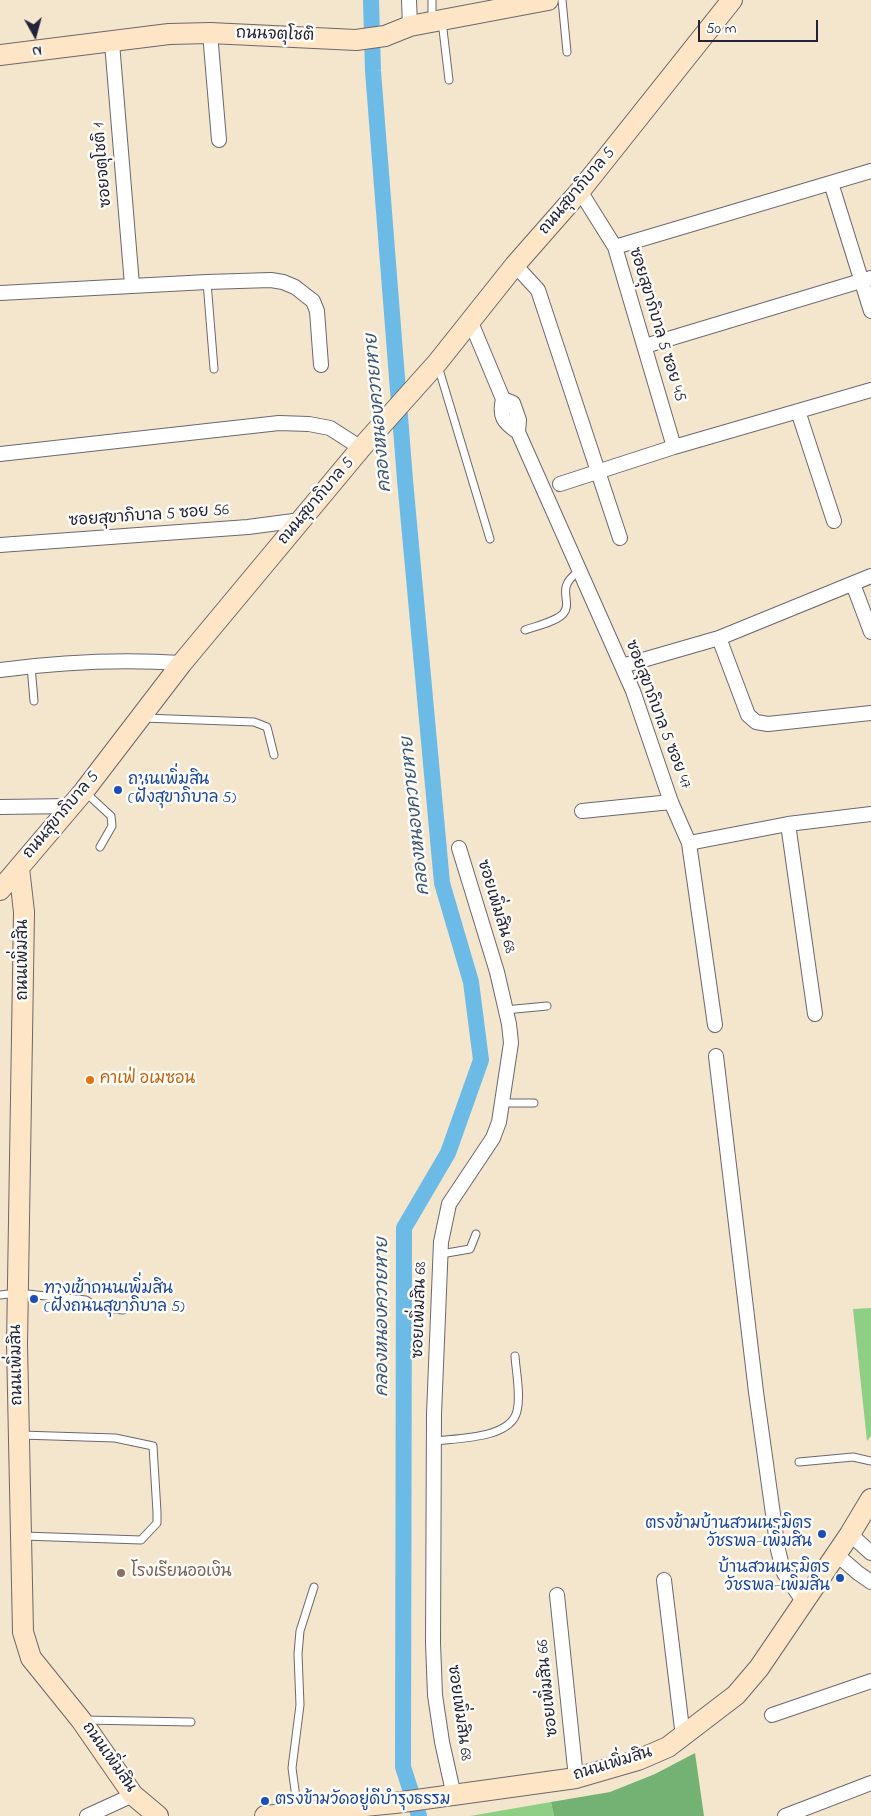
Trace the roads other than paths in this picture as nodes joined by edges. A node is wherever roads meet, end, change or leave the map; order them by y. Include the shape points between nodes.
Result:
1 (409, 0) edge
2 (432, 0) edge
3 (548, 0) edge
4 (562, 0) edge
5 (732, 0) edge
6 (437, 22) junction
7 (410, 26) junction
8 (210, 33) junction
9 (112, 43) junction
10 (567, 52) dead end
11 (0, 55) edge
12 (449, 80) dead end
13 (219, 140) dead end
14 (871, 171) edge
15 (831, 183) junction
16 (580, 192) junction
17 (615, 247) junction
18 (515, 265) junction
19 (866, 280) edge
20 (207, 282) junction
21 (132, 285) junction
22 (0, 293) edge
23 (871, 311) edge
24 (470, 320) junction
25 (645, 346) junction
26 (437, 363) junction
27 (322, 365) dead end
28 (214, 369) dead end
29 (871, 390) edge
30 (798, 411) junction
31 (674, 447) junction
32 (361, 448) junction
33 (0, 454) edge
34 (598, 470) junction
35 (560, 484) dead end
36 (301, 520) junction
37 (834, 521) dead end
38 (620, 538) dead end
39 (490, 540) dead end
40 (0, 545) edge
41 (578, 572) junction
42 (871, 576) edge
43 (853, 584) junction
44 (871, 626) edge
45 (525, 630) dead end
46 (719, 638) junction
47 (182, 663) junction
48 (30, 665) junction
49 (622, 666) junction
50 (0, 670) edge
51 (34, 701) dead end
52 (871, 713) edge
53 (140, 718) junction
54 (274, 755) dead end
55 (78, 799) junction
56 (671, 802) junction
57 (0, 808) edge
58 (582, 811) dead end
59 (871, 814) edge
60 (788, 824) junction
61 (689, 843) junction
62 (100, 847) dead end
63 (459, 848) dead end
64 (18, 868) junction
65 (0, 890) edge
66 (547, 1006) dead end
67 (505, 1010) junction
68 (815, 1014) dead end
69 (715, 1025) dead end
70 (716, 1056) dead end
71 (502, 1103) junction
72 (534, 1103) dead end
73 (476, 1234) dead end
74 (440, 1254) junction
75 (9, 1294) edge
76 (123, 1310) dead end
77 (515, 1356) dead end
78 (20, 1435) junction
79 (434, 1441) junction
80 (871, 1461) edge
81 (798, 1462) dead end
82 (871, 1499) edge
83 (850, 1534) junction
84 (20, 1536) junction
85 (871, 1553) edge
86 (836, 1554) junction
87 (664, 1580) dead end
88 (871, 1582) edge
89 (314, 1587) dead end
90 (557, 1595) dead end
91 (803, 1601) junction
92 (871, 1681) edge
93 (772, 1715) dead end
94 (81, 1720) junction
95 (190, 1722) dead end
96 (683, 1737) junction
97 (576, 1778) junction
98 (871, 1783) edge
99 (133, 1795) junction
100 (454, 1796) junction
101 (298, 1812) junction
102 (87, 1816) edge
103 (158, 1816) edge
104 (271, 1816) edge
105 (785, 1816) edge

1 - 7 street
2 - 6 lane
3 - 6 street, ถนนจตุโชติ via 470,12
4 - 10 lane
5 - 16 street, ถนนสุขาภิบาล 5
6 - 7 street, ถนนจตุโชติ
6 - 12 lane
7 - 8 street, ถนนจตุโชติ via 385,36 356,40
8 - 9 street, ถนนจตุโชติ via 169,34
8 - 13 street
9 - 11 street, ถนนจตุโชติ
9 - 21 street, ซอยจตุโชติ 1
14 - 15 street
15 - 17 street
15 - 19 street
16 - 17 street, ซอยสุขาภิบาล 5 ซอย 45
16 - 18 street, ถนนสุขาภิบาล 5
17 - 25 street, ซอยสุขาภิบาล 5 ซอย 45
18 - 24 street, ถนนสุขาภิบาล 5
18 - 34 street via 538,290
19 - 23 street
19 - 25 street
20 - 21 street
20 - 27 street via 271,280 306,294 317,311
20 - 28 lane
21 - 22 street
24 - 26 street, ถนนสุขาภิบาล 5
24 - 41 street, ซอยสุขาภิบาล 5 ซอย 47 via 503,399 501,410 506,424 518,432
25 - 31 street, ซอยสุขาภิบาล 5 ซอย 45
26 - 32 street, ถนนสุขาภิบาล 5
26 - 39 lane
29 - 30 street
30 - 31 street
30 - 37 street
31 - 34 street
32 - 33 street via 330,428 279,423
32 - 36 street, ถนนสุขาภิบาล 5
34 - 35 street
34 - 38 street
36 - 40 street, ซอยสุขาภิบาล 5 ซอย 56 via 248,527
36 - 47 street, ถนนสุขาภิบาล 5
41 - 45 lane via 565,585 566,608 561,616
41 - 49 street, ซอยสุขาภิบาล 5 ซอย 47
42 - 43 street
43 - 44 street
43 - 46 street
46 - 49 street
46 - 52 street via 748,715 756,722 768,724
47 - 48 street via 141,660
47 - 53 street, ถนนสุขาภิบาล 5
48 - 50 street
48 - 51 lane
49 - 56 street, ซอยสุขาภิบาล 5 ซอย 47 via 664,775
53 - 54 lane via 254,722 267,727
53 - 55 street, ถนนสุขาภิบาล 5
55 - 57 street
55 - 62 lane via 111,816 112,826
55 - 64 street, ถนนสุขาภิบาล 5
56 - 58 street
56 - 61 street, ซอยสุขาภิบาล 5 ซอย 47
59 - 60 street
60 - 61 street
60 - 68 street
61 - 69 street, ซอยสุขาภิบาล 5 ซอย 47
63 - 67 street, ซอยเพิ่มสิน 68 via 497,972
64 - 65 street, ถนนสุขาภิบาล 5
64 - 75 street, ถนนเพิ่มสิน via 24,912 24,1028
66 - 67 lane
67 - 71 street, ซอยเพิ่มสิน 68 via 511,1043
70 - 91 street via 776,1536 784,1573
71 - 72 lane
71 - 74 street, ซอยเพิ่มสิน 68 via 493,1138 449,1204
73 - 74 lane via 474,1245 467,1250
74 - 79 street, ซอยเพิ่มสิน 68
75 - 76 lane via 86,1300 96,1306
75 - 78 street, ถนนเพิ่มสิน
77 - 79 lane via 518,1409 506,1428 493,1433
78 - 84 street, ถนนเพิ่มสิน
78 - 84 lane via 115,1438 154,1446 157,1518 153,1530 141,1540
79 - 100 street, ซอยเพิ่มสิน 68 via 435,1695
80 - 81 lane via 853,1457
82 - 83 street, ถนนเพิ่มสิน
83 - 85 street
83 - 86 street, ถนนเพิ่มสิน
84 - 94 street, ถนนเพิ่มสิน via 21,1608 26,1645 31,1658
86 - 88 street
86 - 91 street, ถนนเพิ่มสิน
87 - 96 street
89 - 101 lane via 300,1631 298,1654 300,1705 292,1768
90 - 97 street, ซอยเพิ่มสิน 66
91 - 96 street, ถนนเพิ่มสิน via 759,1668 736,1696
92 - 93 street
94 - 95 lane
94 - 99 street, ถนนเพิ่มสิน
96 - 97 street, ถนนเพิ่มสิน via 638,1760
97 - 100 street, ถนนเพิ่มสิน
98 - 105 street
99 - 102 street
99 - 103 street, ถนนเพิ่มสิน
100 - 101 street, ถนนเพิ่มสิน
101 - 104 street, ถนนเพิ่มสิน

